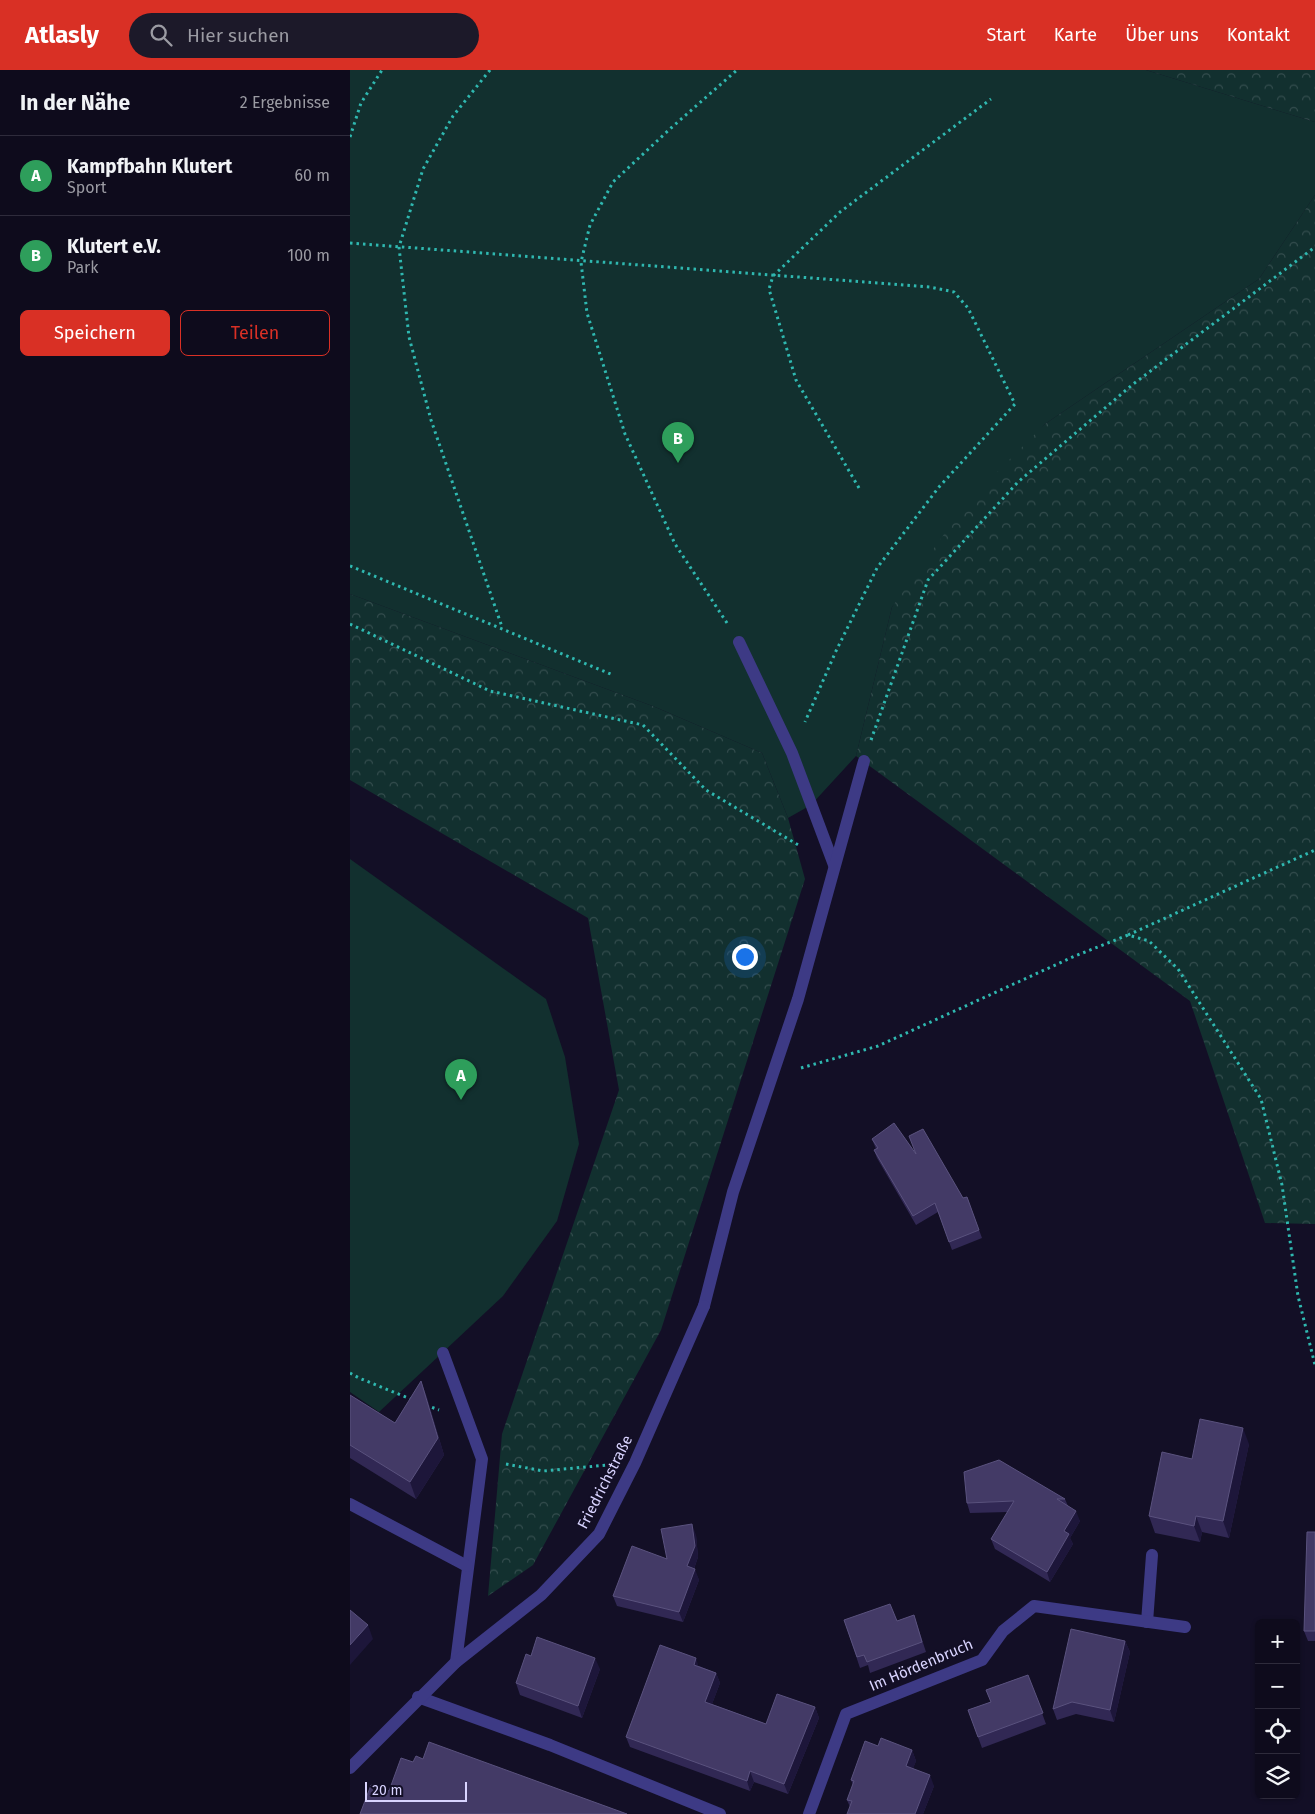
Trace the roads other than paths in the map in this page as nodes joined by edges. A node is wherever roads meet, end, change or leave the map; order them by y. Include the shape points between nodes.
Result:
1 (739, 642) road end
2 (864, 761) road end
3 (834, 866) junction
4 (443, 1353) dead end
5 (350, 1504) edge
6 (1152, 1555) dead end
7 (467, 1566) junction
8 (1147, 1622) junction
9 (1185, 1627) dead end
10 (456, 1662) junction
11 (418, 1697) junction
12 (350, 1768) edge
13 (720, 1814) edge
14 (809, 1814) edge

1 - 3 street via 792,753
2 - 3 street, Friedrichstraße
3 - 10 street, Friedrichstraße via 798,999 733,1192 704,1306 635,1462 599,1534 541,1595
4 - 7 street via 482,1459
5 - 7 street
6 - 8 street
7 - 10 street
8 - 9 street, Im Hördenbruch
8 - 14 street, Im Hördenbruch via 1034,1606 1003,1631 982,1660 846,1714
10 - 11 street, Friedrichstraße
11 - 12 street, Friedrichstraße
11 - 13 street via 550,1745

